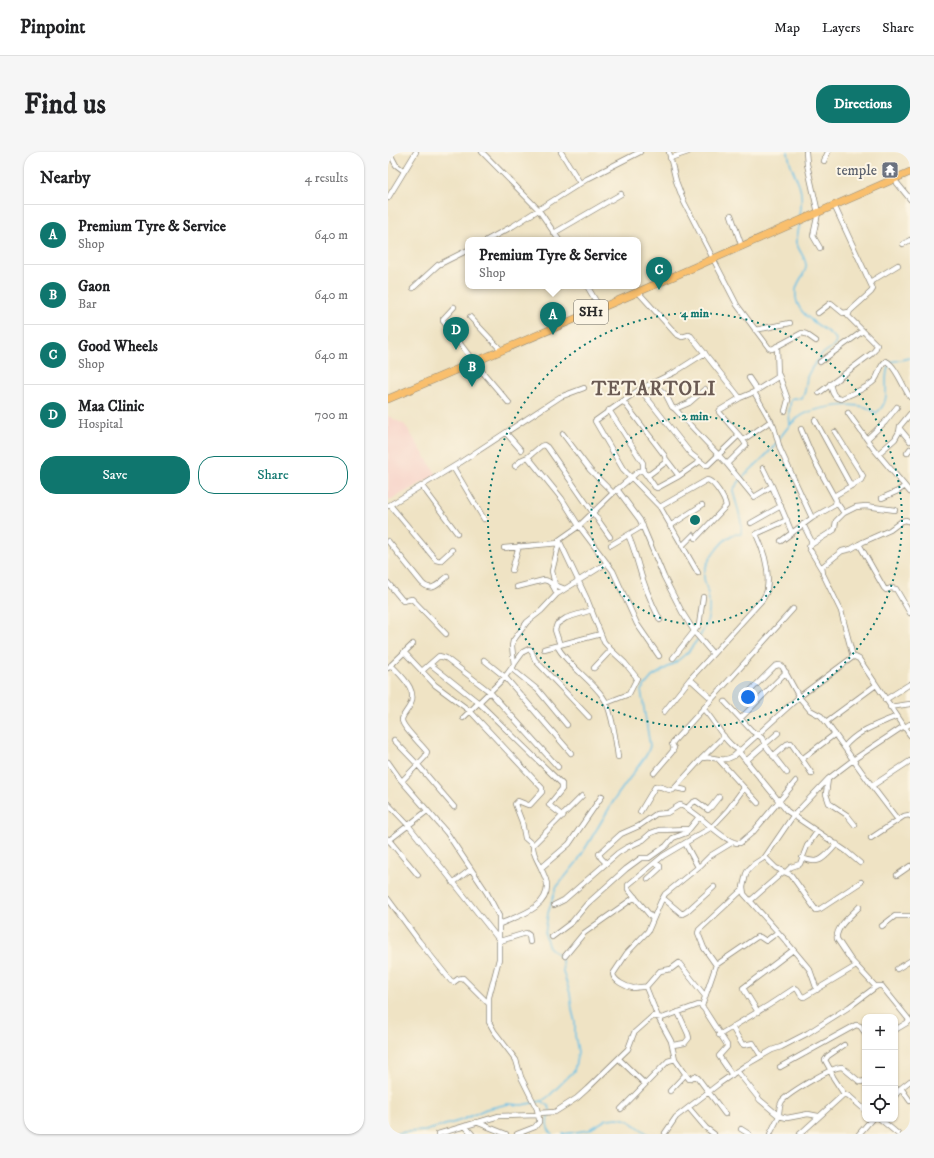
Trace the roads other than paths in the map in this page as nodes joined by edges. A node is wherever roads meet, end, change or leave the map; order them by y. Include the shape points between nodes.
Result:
1 (389, 152) edge
2 (416, 152) edge
3 (482, 152) edge
4 (561, 152) edge
5 (640, 152) edge
6 (669, 152) edge
7 (688, 152) edge
8 (806, 152) edge
9 (828, 152) edge
10 (670, 158) junction
11 (824, 161) dead end
12 (404, 171) junction
13 (910, 172) edge
14 (910, 177) edge
15 (580, 183) junction
16 (897, 183) junction
17 (621, 194) dead end
18 (388, 198) edge
19 (910, 199) edge
20 (835, 207) junction
21 (538, 209) junction
22 (818, 213) junction
23 (731, 215) dead end
24 (554, 233) junction
25 (493, 237) edge
26 (556, 237) edge
27 (910, 240) edge
28 (903, 244) dead end
29 (742, 247) junction
30 (820, 248) dead end
31 (465, 252) edge
32 (714, 259) junction
33 (898, 265) dead end
34 (870, 282) junction
35 (413, 288) dead end
36 (589, 289) edge
37 (638, 292) junction
38 (454, 307) dead end
39 (600, 308) junction
40 (849, 312) junction
41 (818, 313) dead end
42 (470, 317) dead end
43 (790, 323) dead end
44 (755, 330) junction
45 (863, 331) junction
46 (816, 341) dead end
47 (777, 346) junction
48 (502, 350) junction
49 (705, 353) junction
50 (474, 362) junction
51 (820, 362) dead end
52 (779, 375) junction
53 (749, 378) dead end
54 (653, 383) junction
55 (830, 384) junction
56 (584, 388) dead end
57 (640, 389) junction
58 (705, 389) dead end
59 (756, 391) junction
60 (819, 393) dead end
61 (909, 394) edge
62 (740, 398) junction
63 (388, 399) edge
64 (623, 401) junction
65 (509, 403) dead end
66 (897, 407) dead end
67 (675, 409) junction
68 (609, 410) junction
69 (785, 411) dead end
70 (848, 412) dead end
71 (910, 414) edge
72 (815, 420) dead end
73 (771, 421) junction
74 (801, 429) dead end
75 (900, 429) junction
76 (835, 432) dead end
77 (506, 433) junction
78 (563, 434) dead end
79 (739, 435) junction
80 (867, 439) junction
81 (744, 440) junction
82 (910, 441) edge
83 (521, 450) dead end
84 (878, 454) junction
85 (718, 455) junction
86 (528, 457) junction
87 (666, 459) junction
88 (699, 462) junction
89 (727, 464) junction
90 (515, 466) dead end
91 (453, 467) junction
92 (763, 468) dead end
93 (643, 471) junction
94 (647, 475) junction
95 (679, 476) junction
96 (631, 478) junction
97 (422, 486) junction
98 (772, 486) junction
99 (851, 486) junction
100 (905, 486) junction
101 (617, 489) junction
102 (613, 492) junction
103 (910, 492) edge
104 (834, 496) junction
105 (882, 498) dead end
106 (837, 503) junction
107 (702, 505) dead end
108 (389, 506) edge
109 (781, 506) junction
110 (660, 507) junction
111 (895, 510) dead end
112 (844, 513) junction
113 (593, 514) junction
114 (484, 518) dead end
115 (812, 518) junction
116 (787, 520) junction
117 (751, 522) dead end
118 (910, 522) edge
119 (803, 524) junction
120 (580, 526) junction
121 (643, 526) junction
122 (670, 526) junction
123 (457, 533) dead end
124 (792, 533) junction
125 (628, 535) junction
126 (610, 537) dead end
127 (781, 541) dead end
128 (388, 542) edge
129 (559, 542) junction
130 (811, 544) junction
131 (859, 544) junction
132 (611, 545) dead end
133 (519, 546) junction
134 (682, 546) junction
135 (504, 548) dead end
136 (452, 550) dead end
137 (607, 563) junction
138 (512, 570) dead end
139 (822, 570) junction
140 (698, 573) dead end
141 (447, 577) dead end
142 (578, 582) junction
143 (388, 583) edge
144 (517, 586) dead end
145 (565, 589) junction
146 (557, 594) junction
147 (703, 597) dead end
148 (793, 609) dead end
149 (592, 610) junction
150 (910, 613) edge
151 (660, 620) dead end
152 (695, 633) junction
153 (446, 634) dead end
154 (601, 634) junction
155 (413, 644) dead end
156 (559, 645) junction
157 (544, 649) dead end
158 (611, 650) junction
159 (404, 652) junction
160 (714, 654) junction
161 (659, 656) dead end
162 (853, 657) junction
163 (673, 658) dead end
164 (484, 660) dead end
165 (430, 664) junction
166 (390, 667) edge
167 (513, 667) junction
168 (594, 668) dead end
169 (422, 672) junction
170 (786, 672) junction
171 (505, 677) junction
172 (690, 679) junction
173 (910, 684) edge
174 (876, 685) junction
175 (490, 692) junction
176 (745, 696) dead end
177 (799, 697) junction
178 (712, 699) junction
179 (885, 700) junction
180 (725, 702) dead end
181 (478, 703) junction
182 (606, 703) junction
183 (910, 704) edge
184 (890, 707) junction
185 (703, 709) junction
186 (470, 712) junction
187 (664, 712) dead end
188 (743, 716) dead end
189 (897, 716) junction
190 (589, 717) dead end
191 (463, 718) dead end
192 (826, 722) junction
193 (567, 724) dead end
194 (910, 724) edge
195 (904, 727) junction
196 (778, 733) dead end
197 (835, 734) junction
198 (758, 735) junction
199 (910, 735) edge
200 (724, 736) junction
201 (394, 740) dead end
202 (765, 745) junction
203 (844, 747) junction
204 (739, 752) junction
205 (571, 753) dead end
206 (773, 756) junction
207 (618, 757) dead end
208 (702, 758) junction
209 (802, 759) junction
210 (719, 760) junction
211 (853, 760) junction
212 (746, 761) junction
213 (910, 761) edge
214 (388, 762) edge
215 (418, 765) junction
216 (558, 767) dead end
217 (654, 773) dead end
218 (787, 773) dead end
219 (812, 774) dead end
220 (828, 779) junction
221 (402, 781) junction
222 (796, 781) dead end
223 (872, 786) junction
224 (676, 788) junction
225 (744, 788) junction
226 (685, 790) dead end
227 (582, 796) dead end
228 (602, 796) dead end
229 (719, 796) dead end
230 (779, 802) junction
231 (758, 803) dead end
232 (388, 804) edge
233 (454, 807) dead end
234 (687, 808) junction
235 (427, 811) junction
236 (640, 812) dead end
237 (563, 816) junction
238 (793, 816) junction
239 (910, 816) edge
240 (699, 818) junction
241 (898, 820) junction
242 (408, 825) junction
243 (855, 825) dead end
244 (712, 827) junction
245 (689, 828) junction
246 (817, 832) junction
247 (871, 838) dead end
248 (388, 840) edge
249 (734, 842) junction
250 (685, 843) junction
251 (836, 844) junction
252 (533, 845) junction
253 (765, 857) junction
254 (802, 858) junction
255 (606, 863) junction
256 (656, 863) junction
257 (860, 863) dead end
258 (910, 866) edge
259 (698, 867) junction
260 (541, 868) junction
261 (471, 869) junction
262 (784, 872) junction
263 (418, 875) dead end
264 (897, 875) dead end
265 (648, 880) dead end
266 (861, 882) dead end
267 (453, 883) junction
268 (714, 887) dead end
269 (743, 889) junction
270 (635, 897) junction
271 (663, 898) junction
272 (388, 899) edge
273 (750, 902) junction
274 (554, 905) dead end
275 (860, 907) dead end
276 (910, 916) edge
277 (653, 919) junction
278 (500, 924) junction
279 (882, 926) dead end
280 (778, 932) junction
281 (552, 937) dead end
282 (500, 941) junction
283 (530, 942) dead end
284 (793, 950) junction
285 (564, 956) dead end
286 (910, 961) edge
287 (716, 965) junction
288 (856, 966) junction
289 (897, 969) dead end
290 (646, 987) junction
291 (876, 987) junction
292 (817, 990) junction
293 (705, 996) junction
294 (488, 1003) junction
295 (702, 1006) junction
296 (678, 1012) junction
297 (758, 1012) junction
298 (658, 1017) junction
299 (910, 1021) edge
300 (732, 1027) junction
301 (898, 1028) edge
302 (862, 1029) edge
303 (719, 1035) junction
304 (844, 1044) dead end
305 (673, 1045) junction
306 (761, 1056) junction
307 (619, 1059) junction
308 (675, 1059) junction
309 (780, 1067) dead end
310 (737, 1071) junction
311 (831, 1071) junction
312 (685, 1075) junction
313 (732, 1075) junction
314 (910, 1081) edge
315 (862, 1082) edge
316 (645, 1084) junction
317 (901, 1088) junction
318 (670, 1091) dead end
319 (709, 1092) junction
320 (898, 1092) edge
321 (844, 1094) junction
322 (910, 1101) edge
323 (862, 1107) edge
324 (689, 1108) junction
325 (621, 1109) dead end
326 (538, 1112) junction
327 (725, 1114) dead end
328 (779, 1116) junction
329 (818, 1116) junction
330 (476, 1122) junction
331 (869, 1122) edge
332 (884, 1122) edge
333 (465, 1126) junction
334 (741, 1129) dead end
335 (664, 1133) edge
336 (438, 1134) edge
337 (472, 1134) edge
338 (506, 1134) edge
339 (517, 1134) edge
340 (714, 1134) edge
341 (749, 1134) edge
342 (770, 1134) edge
343 (800, 1134) edge
344 (859, 1134) edge
345 (898, 1134) edge

1 - 12 street via 396,165
2 - 12 street
3 - 21 street
4 - 15 street
5 - 15 street
6 - 10 street
7 - 10 street
8 - 22 street
9 - 11 street
10 - 32 street via 680,193
12 - 18 street
13 - 20 main road
14 - 16 main road
15 - 21 street
16 - 19 street
16 - 20 main road
17 - 24 street
20 - 22 main road
20 - 34 street
21 - 24 street
21 - 25 street
22 - 29 main road, SH1
22 - 30 street via 813,236
23 - 29 street
24 - 26 street
27 - 28 street
29 - 32 main road, SH1
31 - 35 street via 438,265
32 - 37 main road, SH1
32 - 44 street via 737,305
33 - 34 street
34 - 40 street via 873,290
36 - 39 street
37 - 39 main road, SH1
37 - 49 street via 676,334 682,337 691,336
38 - 50 street via 444,316 443,321
39 - 48 main road, SH1
40 - 41 street via 843,313 831,303
40 - 45 street via 848,316
42 - 48 street
43 - 44 street
44 - 47 street via 769,348
45 - 51 street
45 - 55 street via 877,345 875,350
46 - 47 street via 802,333
47 - 52 street
48 - 50 main road, SH1
49 - 54 street
49 - 62 street
50 - 63 main road, SH1
50 - 65 street
52 - 59 street via 777,380
52 - 69 street via 788,400
53 - 59 street
54 - 57 street
54 - 67 street via 666,395
55 - 60 street
55 - 61 street via 834,396 841,399 868,386 875,379 882,364 888,361
56 - 77 street via 560,397
57 - 64 street
57 - 88 street
58 - 67 street via 689,403
59 - 62 street
59 - 73 street
62 - 79 street via 719,412
64 - 68 street
64 - 87 street
66 - 80 street
67 - 85 street
68 - 93 street via 643,463
68 - 96 street via 596,419 595,424
70 - 80 street
71 - 75 street
72 - 99 street
73 - 81 street
73 - 115 street via 780,449
74 - 104 street via 814,460
75 - 82 street
75 - 84 street via 894,439
76 - 99 street via 863,476
77 - 83 street
77 - 91 street
78 - 102 street via 590,470
79 - 81 street
79 - 85 street
80 - 84 street
81 - 89 street via 745,446
84 - 100 street
85 - 88 street via 707,466
85 - 89 street
86 - 90 street
86 - 113 street via 541,446 547,447
86 - 120 street
87 - 94 street via 664,464
87 - 95 street
88 - 95 street
89 - 98 street via 754,497
91 - 97 street
91 - 114 street
92 - 98 street
93 - 94 street
93 - 96 street via 639,471
94 - 95 street via 658,488
96 - 101 street
96 - 110 street
97 - 108 street
97 - 123 street
98 - 109 street
99 - 104 street
100 - 103 street
100 - 105 street
101 - 102 street
101 - 121 street
102 - 113 street
104 - 106 street
106 - 112 street
106 - 115 street
107 - 122 street
108 - 136 street via 436,560 440,561
109 - 116 street
109 - 117 street
110 - 122 street
110 - 134 street via 707,480 712,481 723,497 726,506 695,537
111 - 112 street via 866,506 856,507
112 - 130 street via 836,520 834,530
113 - 120 street
113 - 126 street
115 - 119 street
116 - 124 street
116 - 160 street via 756,534 768,572 767,591
118 - 131 street via 902,520 890,530
119 - 124 street
119 - 130 street
120 - 129 street via 560,538
120 - 137 street
121 - 125 street
121 - 152 street via 664,577
122 - 134 street
124 - 127 street
125 - 132 street
125 - 151 street via 650,601
128 - 141 street via 429,588
129 - 133 street
129 - 142 street
129 - 145 street via 552,571 555,585
130 - 139 street via 809,548
131 - 139 street via 840,553 825,564
131 - 150 street via 884,588 896,589
133 - 135 street
133 - 138 street
134 - 140 street
137 - 142 street
137 - 161 street via 615,574 637,624
139 - 162 street via 841,611
142 - 145 street
142 - 149 street
143 - 153 street via 403,601 412,599
144 - 146 street via 544,580 548,581
145 - 146 street
146 - 167 street via 516,636 512,646
147 - 152 street via 699,625
148 - 178 street
149 - 154 street
149 - 156 street via 566,618 557,624 555,630
152 - 160 street
152 - 163 street
154 - 156 street
154 - 158 street
155 - 159 street
156 - 157 street
156 - 182 street via 560,652
158 - 168 street
158 - 182 street via 637,678 629,694
159 - 166 street
159 - 169 street
160 - 172 street
162 - 174 street via 859,660
162 - 177 street
164 - 171 street
165 - 169 street
165 - 175 street via 439,656 443,657
165 - 181 street
166 - 215 street via 411,688 412,704 402,720 426,752
167 - 171 street
167 - 190 street via 523,652 531,650 535,660
167 - 193 street via 533,684
169 - 186 street
170 - 176 street via 782,666 776,666
170 - 177 street
170 - 188 street
171 - 175 street
171 - 205 street
172 - 178 street
172 - 187 street
173 - 179 street
174 - 179 street
174 - 192 street
175 - 181 street
175 - 216 street
177 - 192 street via 810,710
177 - 198 street
178 - 185 street
179 - 184 street
180 - 198 street
181 - 186 street
181 - 237 street via 562,784 562,789 549,805
182 - 207 street
183 - 184 street
184 - 189 street
185 - 200 street via 708,712
185 - 217 street via 673,742 672,752
186 - 191 street
186 - 252 street via 542,788 542,792 530,805 518,801 515,804 526,838
189 - 195 street
189 - 203 street via 858,734
192 - 197 street
194 - 195 street
195 - 199 street
195 - 211 street
196 - 202 street
197 - 203 street
197 - 209 street
198 - 202 street
198 - 204 street
200 - 204 street via 740,750
200 - 208 street
201 - 215 street
202 - 206 street
202 - 212 street
203 - 211 street
204 - 210 street via 729,759
204 - 212 street
206 - 209 street via 789,743
206 - 218 street
208 - 210 street
208 - 224 street
209 - 219 street
210 - 225 street
211 - 220 street
211 - 223 street
212 - 230 street
213 - 223 street
214 - 221 street
215 - 221 street
215 - 233 street
220 - 238 street
220 - 243 street via 826,794 829,804 847,815
221 - 235 street
222 - 230 street
223 - 241 street
224 - 226 street
224 - 236 street via 671,791 655,787
225 - 231 street
225 - 244 street
227 - 237 street
228 - 260 street via 569,844
229 - 234 street via 708,810 696,801
230 - 238 street
230 - 249 street via 744,840
232 - 242 street
234 - 240 street
234 - 255 street via 680,804 667,813 656,814 621,834 599,854
235 - 242 street
235 - 261 street
237 - 252 street
238 - 246 street
238 - 253 street
239 - 241 street
240 - 244 street
240 - 245 street
241 - 247 street
242 - 248 street
242 - 267 street
244 - 249 street
244 - 250 street
245 - 255 street via 655,831 643,840 621,850
245 - 281 street via 649,858 641,858 631,865 587,904 572,922
246 - 251 street
246 - 254 street
248 - 263 street
249 - 259 street via 710,856
250 - 256 street
250 - 259 street
251 - 254 street via 817,862
251 - 257 street
252 - 260 street
253 - 262 street
253 - 269 street via 748,870
254 - 262 street via 800,864
255 - 274 street via 564,900
256 - 265 street via 660,868
256 - 270 street via 628,885
258 - 264 street
259 - 271 street
260 - 278 street via 547,887 540,904
261 - 267 street
261 - 278 street via 487,893 499,916
262 - 266 street via 791,874 816,910
262 - 273 street
267 - 282 street
268 - 271 street via 682,914
269 - 273 street
269 - 287 street via 699,930 704,948
270 - 277 street
270 - 285 street via 584,933
271 - 277 street
272 - 294 street via 451,981 463,978
273 - 280 street
275 - 288 street via 839,929 836,936
276 - 279 street via 895,916
277 - 290 street via 648,931 627,953 613,974 614,978 624,985 632,988
278 - 282 street
280 - 284 street
280 - 287 street via 766,941 757,937
282 - 283 street via 526,933
282 - 294 street via 498,967
284 - 292 street via 812,973
284 - 297 street via 744,987 743,990
286 - 289 street
287 - 293 street
288 - 291 street
288 - 292 street
290 - 293 street via 660,971 670,969 679,963
290 - 298 street
291 - 299 street via 879,985 886,990
291 - 306 street via 808,1033
292 - 297 street via 802,998 795,988
293 - 295 street
294 - 326 street via 491,1027 514,1057
295 - 296 street
295 - 303 street
296 - 298 street
296 - 305 street via 688,1038 685,1043
297 - 300 street
298 - 305 street
298 - 307 street via 653,1016 634,1032 630,1047
299 - 301 street
300 - 303 street
300 - 306 street via 742,1044 753,1043
302 - 309 street via 856,1025
303 - 313 street via 727,1047 719,1054 719,1058
304 - 311 street via 825,1060
305 - 308 street
306 - 310 street
307 - 316 street
307 - 326 street via 577,1098 559,1110 551,1113
308 - 312 street
308 - 316 street via 668,1061
310 - 313 street
310 - 328 street via 760,1100
311 - 315 street via 840,1067
311 - 321 street
311 - 328 street via 783,1101 779,1106
312 - 318 street
312 - 319 street via 689,1079 696,1077
313 - 319 street
314 - 317 street
316 - 325 street
317 - 320 street
317 - 322 street
319 - 324 street
319 - 327 street
321 - 323 street
321 - 329 street
324 - 335 street via 676,1117
324 - 340 street
326 - 330 street via 499,1116
326 - 339 street via 539,1122 535,1127
328 - 329 street
328 - 342 street
329 - 343 street
330 - 333 street
330 - 338 street
331 - 344 street
332 - 345 street
333 - 336 street
333 - 337 street
334 - 341 street

